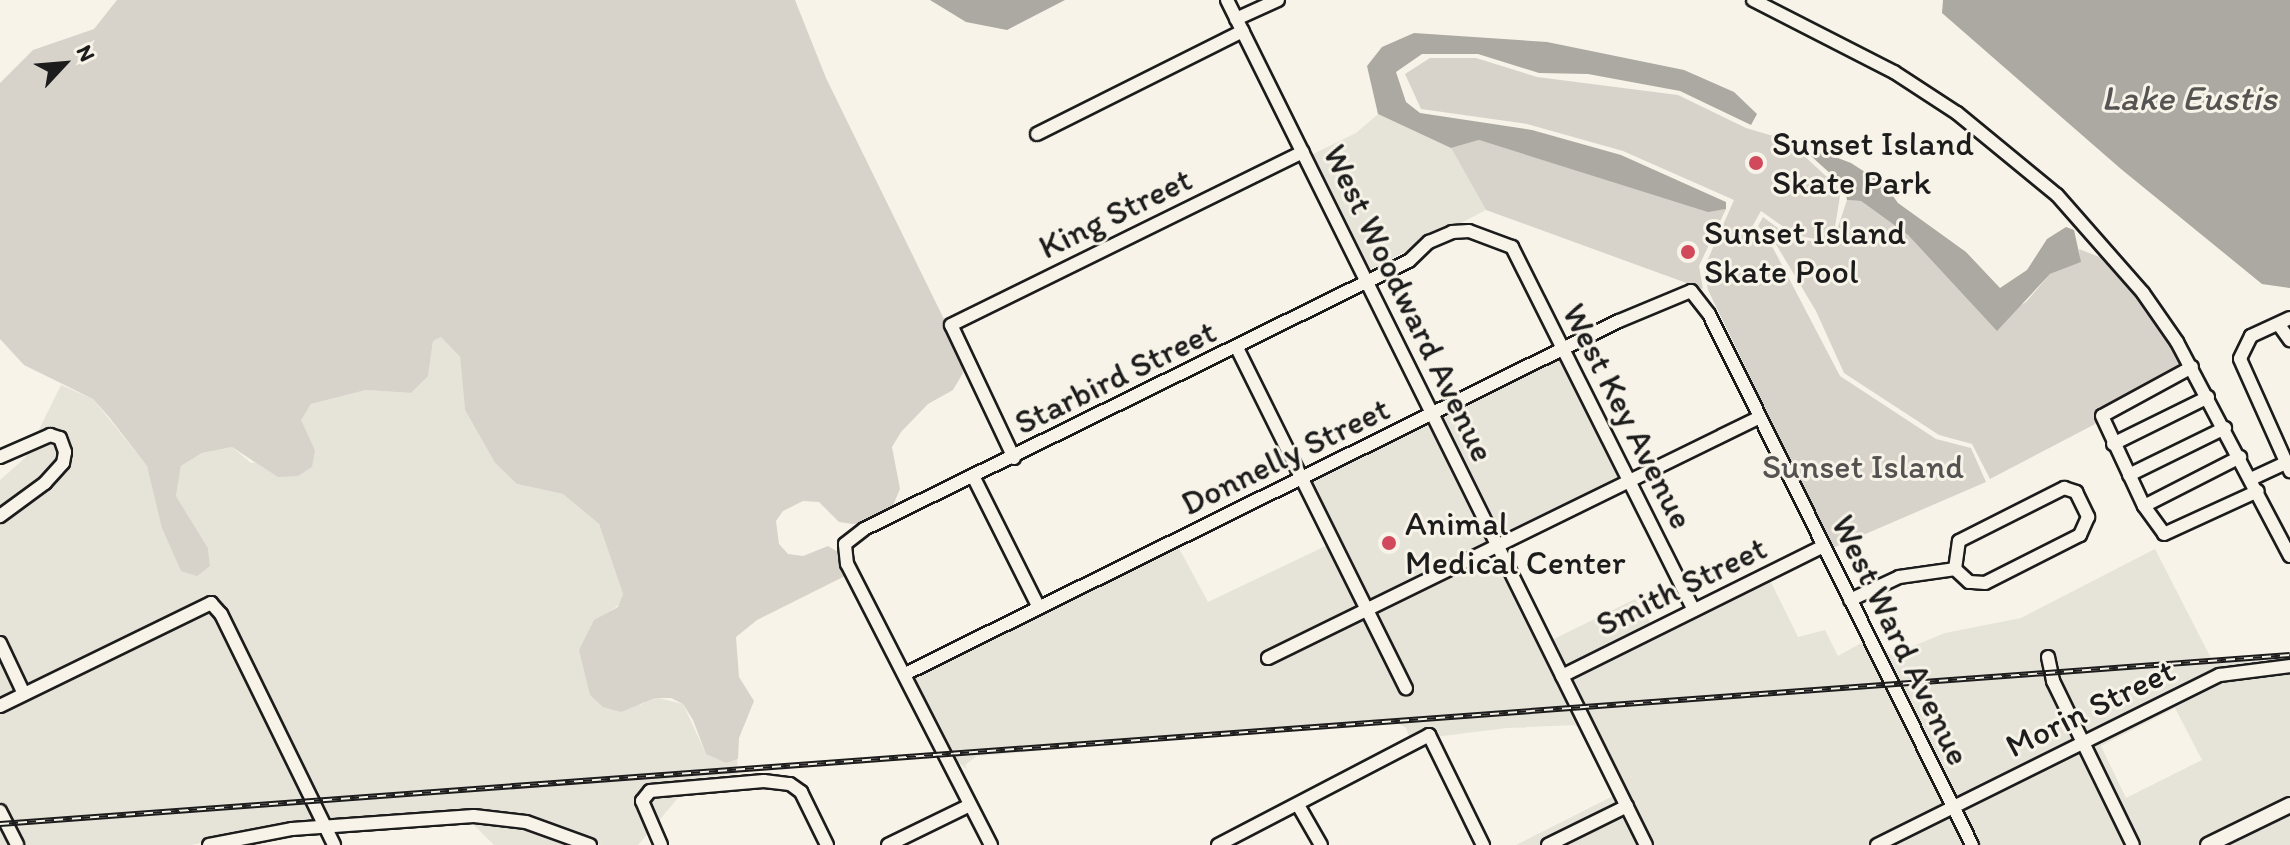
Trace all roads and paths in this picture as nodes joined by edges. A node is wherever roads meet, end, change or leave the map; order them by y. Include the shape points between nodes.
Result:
1 (1227, 0) edge
2 (1278, 0) edge
3 (1753, 0) edge
4 (1236, 19) junction
5 (1243, 31) junction
6 (1037, 134) dead end
7 (1303, 152) junction
8 (1512, 247) joint
9 (1367, 283) junction
10 (1691, 291) joint
11 (2284, 322) edge
12 (2290, 340) edge
13 (1237, 348) junction
14 (1564, 349) junction
15 (2192, 367) junction
16 (2208, 397) junction
17 (1433, 415) junction
18 (1758, 418) junction
19 (2225, 428) junction
20 (2113, 444) junction
21 (0, 457) edge
22 (2240, 457) junction
23 (1014, 458) junction
24 (2288, 467) edge
25 (2129, 475) junction
26 (974, 478) junction
27 (1301, 479) junction
28 (1629, 481) junction
29 (2254, 485) junction
30 (2144, 506) junction
31 (0, 516) edge
32 (1497, 545) junction
33 (1824, 546) junction
34 (2290, 556) edge
35 (1955, 569) junction
36 (1850, 600) junction
37 (1039, 608) junction
38 (1367, 610) junction
39 (1694, 610) junction
40 (0, 643) edge
41 (2048, 657) dead end
42 (1268, 658) dead end
43 (2290, 666) edge
44 (905, 674) junction
45 (1562, 676) junction
46 (1406, 688) dead end
47 (24, 694) junction
48 (0, 706) edge
49 (2083, 742) junction
50 (970, 805) junction
51 (1298, 805) junction
52 (2290, 805) edge
53 (1627, 806) junction
54 (1954, 808) junction
55 (0, 811) edge
56 (323, 826) junction
57 (660, 842) edge
58 (17, 845) edge
59 (209, 845) edge
60 (334, 845) edge
61 (590, 845) edge
62 (644, 845) edge
63 (827, 845) edge
64 (888, 845) edge
65 (991, 845) edge
66 (1218, 845) edge
67 (1321, 845) edge
68 (1483, 845) edge
69 (1548, 845) edge
70 (1646, 845) edge
71 (1877, 845) edge
72 (1972, 845) edge
73 (2133, 845) edge
74 (2208, 845) edge

1 - 4 street, West Woodward Avenue
2 - 4 street
3 - 15 street via 1894,72 1957,113 2057,195 2143,293
4 - 5 street, West Woodward Avenue
5 - 6 street
5 - 7 street, West Woodward Avenue
7 - 9 street, West Woodward Avenue
7 - 23 street, King Street via 951,325
8 - 9 street, Starbird Street via 1460,231 1429,242
8 - 14 street, West Key Avenue
9 - 13 street, Starbird Street
9 - 17 street, West Woodward Avenue
10 - 14 street, Donnelly Street
10 - 18 street, West Ward Avenue via 1709,314
11 - 12 street
11 - 24 street via 2251,336 2240,359
13 - 23 street, Starbird Street
13 - 27 street
14 - 17 street, Donnelly Street
14 - 28 street, West Key Avenue
15 - 16 street
15 - 20 street via 2106,411 2102,420
16 - 19 street
16 - 20 street
17 - 27 street, Donnelly Street
17 - 32 street, West Woodward Avenue
18 - 28 street
18 - 33 street, West Ward Avenue
19 - 22 street
19 - 25 street
20 - 25 street
21 - 31 street via 50,435 60,438 65,452 63,463 45,483
22 - 29 street
22 - 30 street
23 - 26 street, Starbird Street
24 - 29 street
25 - 30 street
26 - 37 street
26 - 44 street, Starbird Street via 864,529 844,546 847,564
27 - 37 street, Donnelly Street
27 - 38 street
28 - 32 street
28 - 39 street, West Key Avenue
29 - 30 street via 2164,534
29 - 34 street
32 - 38 street
32 - 45 street, West Woodward Avenue
33 - 36 street, West Ward Avenue
33 - 39 street, Smith Street
35 - 35 street via 1959,541 2064,488 2078,494 2089,524 2080,535 1985,583 1969,582
35 - 36 street via 1899,577
36 - 54 street, West Ward Avenue
37 - 44 street, Donnelly Street
38 - 42 street
38 - 46 street
39 - 45 street, Smith Street
40 - 47 street
41 - 49 street via 2049,672
43 - 49 street, Morin Street via 2230,671
44 - 50 street
45 - 53 street, West Woodward Avenue
47 - 48 street
47 - 56 street via 211,603
49 - 54 street, Morin Street
49 - 73 street
50 - 64 street
50 - 65 street
51 - 66 street
51 - 67 street
51 - 68 street via 1429,735
52 - 74 main road
53 - 69 street
53 - 70 street, West Woodward Avenue
54 - 71 street, Morin Street
54 - 72 street, West Ward Avenue
55 - 58 street
56 - 59 street
56 - 60 street
56 - 61 street via 499,817 550,828
57 - 62 street
57 - 63 street via 642,801 650,791 742,781 790,784 801,792

